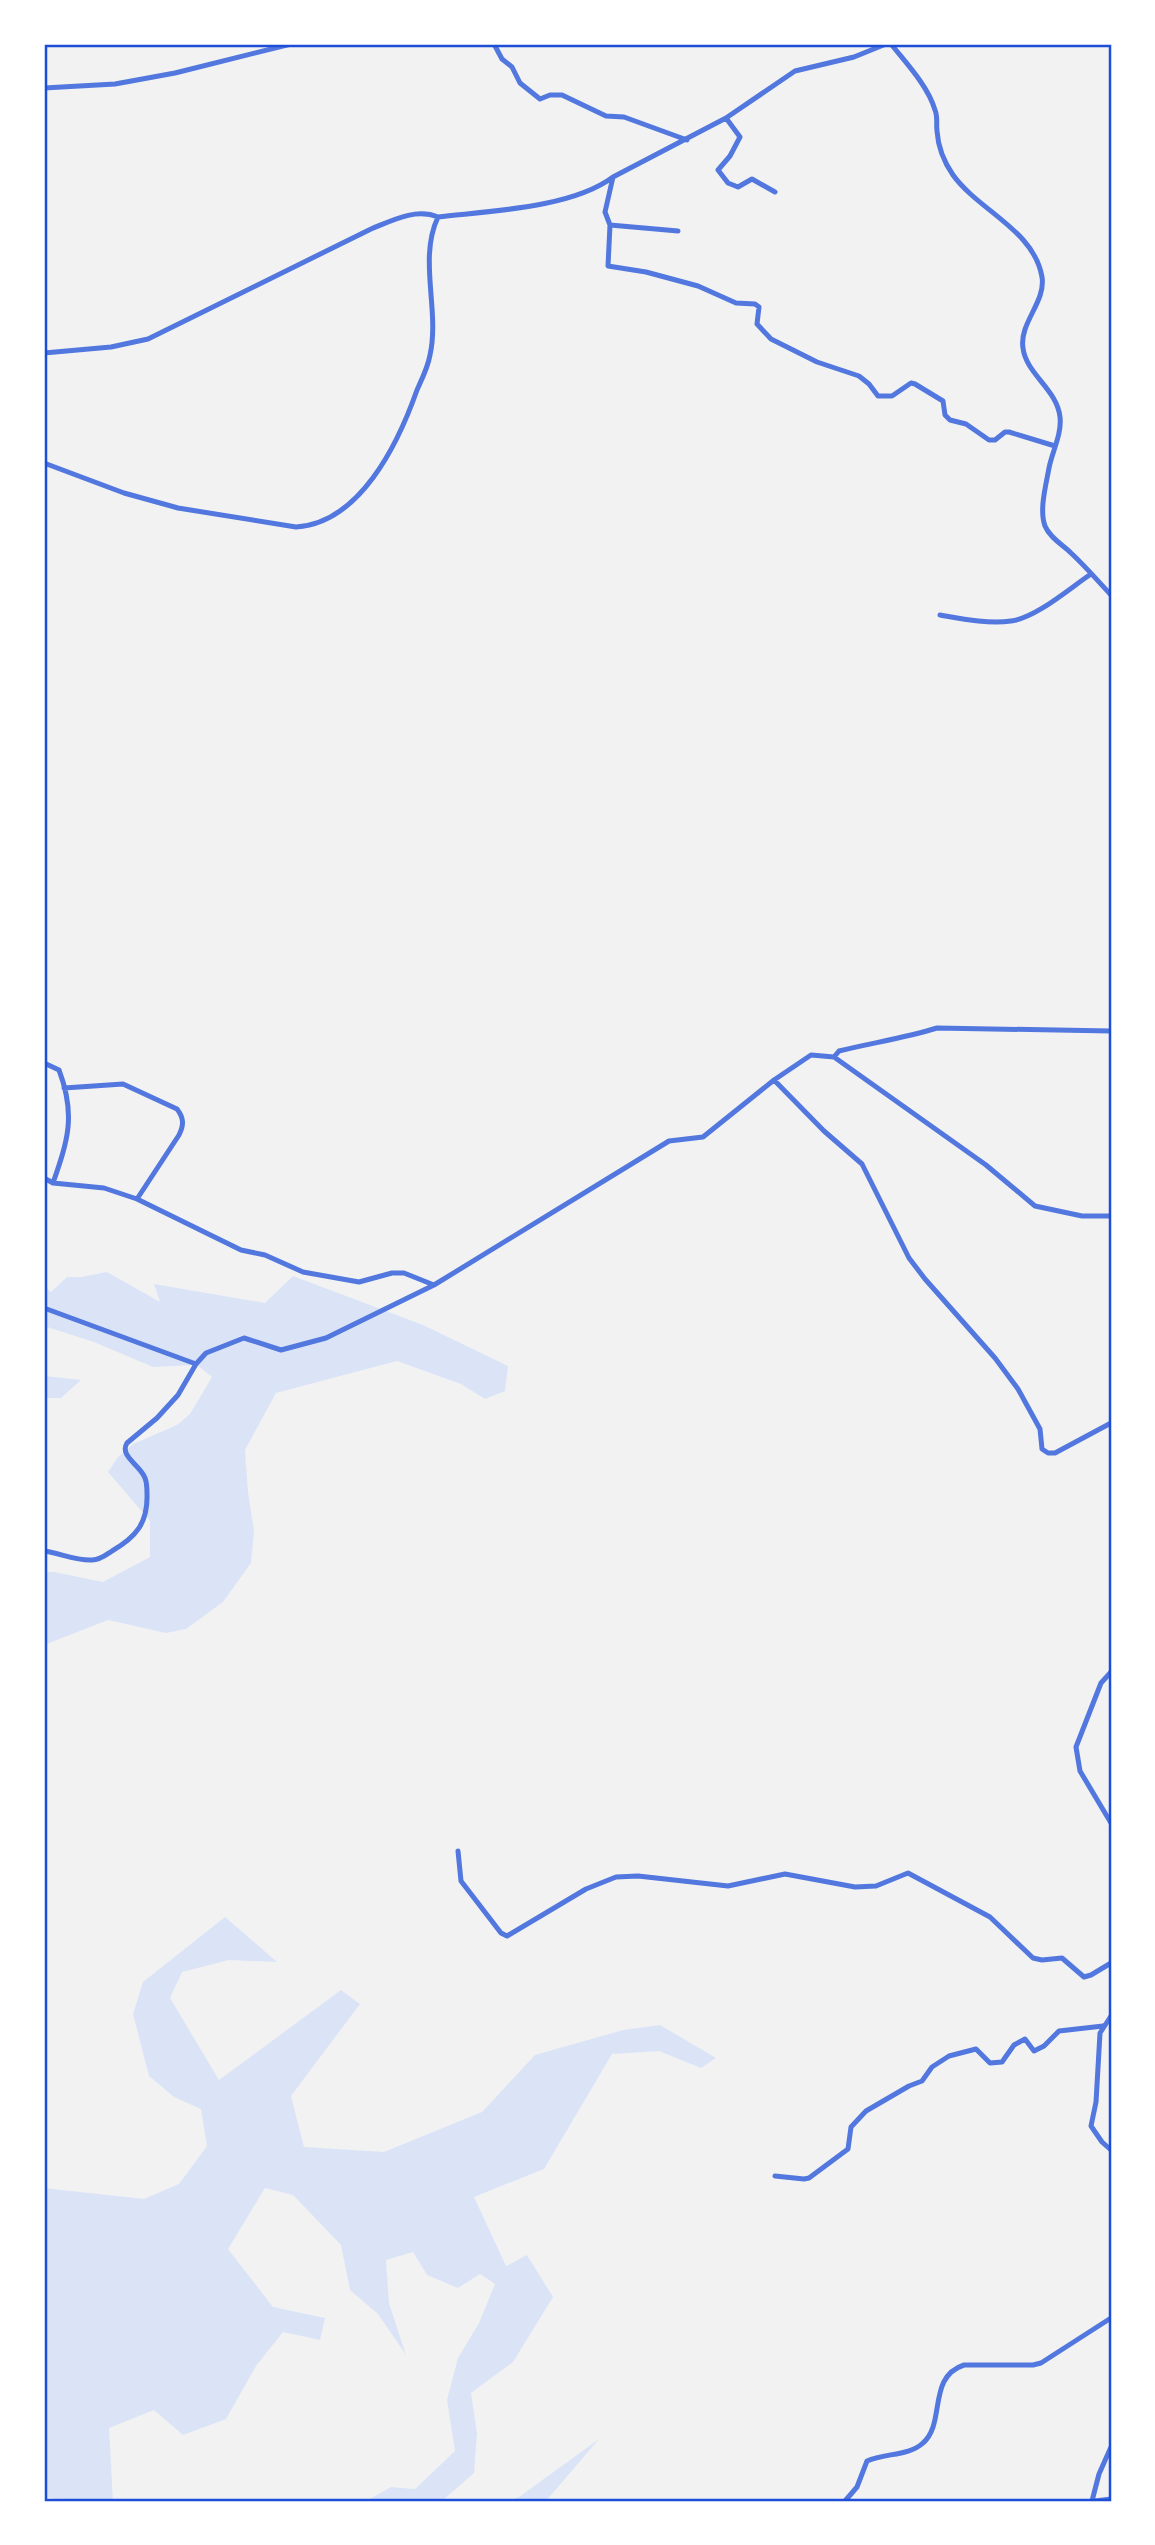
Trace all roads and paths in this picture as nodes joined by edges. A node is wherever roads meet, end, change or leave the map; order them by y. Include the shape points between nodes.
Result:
1 (291, 44) edge
2 (494, 44) edge
3 (886, 44) edge
4 (891, 44) edge
5 (44, 88) edge
6 (726, 118) junction
7 (687, 140) junction
8 (612, 177) junction
9 (775, 192) dead end
10 (438, 217) junction
11 (610, 225) junction
12 (678, 231) dead end
13 (44, 352) edge
14 (1055, 446) junction
15 (44, 463) edge
16 (1091, 574) junction
17 (1111, 595) edge
18 (940, 615) dead end
19 (1111, 1031) edge
20 (834, 1057) junction
21 (44, 1063) edge
22 (774, 1080) junction
23 (64, 1088) junction
24 (44, 1178) edge
25 (53, 1183) junction
26 (137, 1199) junction
27 (1111, 1216) edge
28 (434, 1285) junction
29 (44, 1308) edge
30 (196, 1364) junction
31 (1111, 1423) edge
32 (44, 1551) edge
33 (1111, 1672) edge
34 (1111, 1824) edge
35 (458, 1851) dead end
36 (1111, 1963) edge
37 (1111, 2016) edge
38 (1103, 2026) junction
39 (1111, 2150) edge
40 (775, 2176) dead end
41 (1111, 2318) edge
42 (1111, 2447) edge
43 (1111, 2499) edge
44 (845, 2501) edge
45 (1094, 2501) edge

1 - 5 street via 175,74 115,84
2 - 7 street via 520,83 540,99 562,95 606,116 624,117
3 - 6 street via 795,71
4 - 14 street via 935,107 944,161 954,176 1031,248 1042,278 1023,347 1058,408
6 - 7 street
6 - 9 street via 740,137 718,170 733,186 752,179
7 - 8 street
8 - 10 street via 598,188 550,202
8 - 11 street via 605,212
10 - 13 street via 424,211 372,229 148,339
10 - 15 street via 429,251 431,354 408,417 388,454 360,494 331,517 314,526 296,527 178,508
11 - 12 street
11 - 14 street via 608,266 698,286 736,303 755,304 759,307 757,324 771,339 859,376 878,396 892,396 915,384 943,401 950,420 989,440 1009,432
14 - 16 street via 1046,483 1045,526
16 - 17 street
16 - 18 street via 1040,609 1013,621
19 - 20 street via 937,1028 839,1051
20 - 22 street via 811,1055
20 - 27 street via 981,1161 1035,1206 1082,1216
21 - 23 street via 60,1070
22 - 28 street via 703,1137 669,1140
22 - 31 street via 862,1164 909,1258 1018,1389 1040,1429 1042,1450 1055,1453
23 - 25 street via 67,1142
23 - 26 street via 123,1084 170,1105 181,1115 180,1135
24 - 25 street
25 - 26 street via 104,1188
26 - 28 street via 241,1250 303,1272 359,1282 404,1273
28 - 30 street via 326,1338 281,1350 244,1338 218,1346
29 - 30 street
30 - 32 street via 178,1395 124,1448 146,1480 145,1515 137,1533 100,1559
33 - 34 street via 1101,1683 1076,1746 1080,1771
35 - 36 street via 461,1881 507,1936 596,1883 616,1877 728,1886 785,1874 855,1887 876,1886 908,1873 990,1917 1037,1959 1062,1958 1087,1977
37 - 38 street
38 - 39 street via 1091,2126
38 - 40 street via 1059,2031 1034,2052 1025,2039 1014,2045 1002,2062 990,2063 976,2049 949,2056 922,2081 866,2111 851,2127 848,2149 809,2178
41 - 44 street via 1041,2363 956,2368 943,2384 929,2437 912,2450 867,2461 857,2487
42 - 45 street
43 - 45 street

